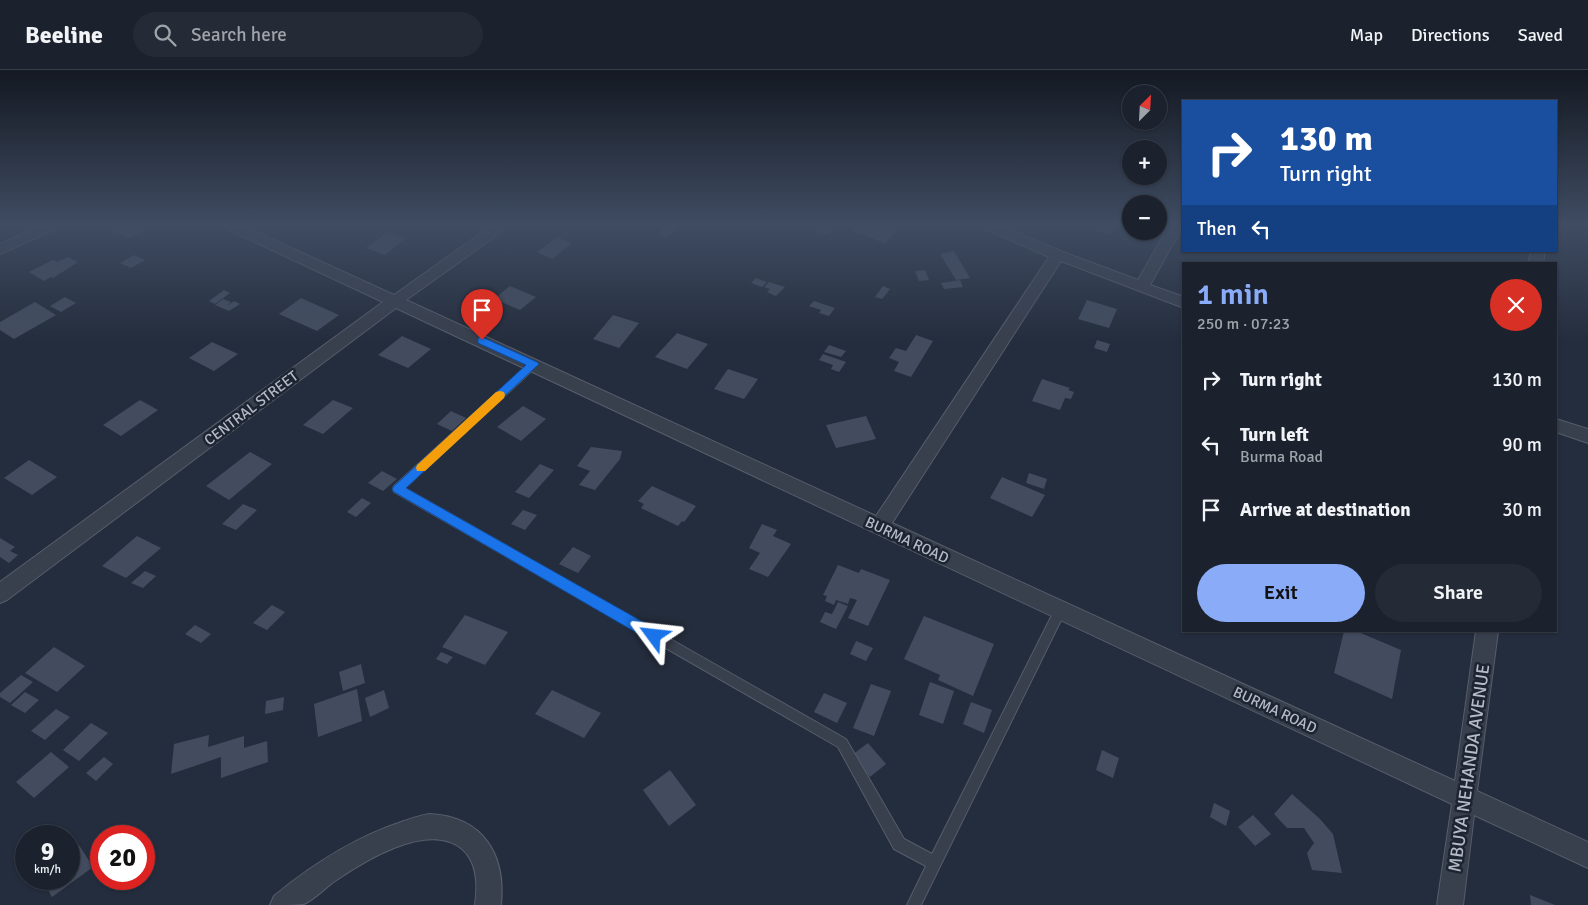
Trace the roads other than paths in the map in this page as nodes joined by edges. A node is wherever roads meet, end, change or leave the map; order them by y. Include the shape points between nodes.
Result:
1 (313, 263) edge
2 (448, 263) edge
3 (1053, 263) edge
4 (1079, 263) edge
5 (1155, 263) edge
6 (1141, 287) junction
7 (395, 301) junction
8 (1182, 302) edge
9 (534, 364) junction
10 (1557, 425) edge
11 (1588, 436) edge
12 (879, 527) junction
13 (0, 594) edge
14 (1060, 610) junction
15 (1487, 632) edge
16 (1464, 798) junction
17 (1588, 855) edge
18 (935, 863) junction
19 (282, 905) edge
20 (488, 905) edge
21 (914, 905) edge
22 (1450, 905) edge

1 - 7 street, BURMA ROAD
2 - 7 street, CENTRAL STREET
3 - 12 street
4 - 6 street
5 - 6 street
6 - 8 street
7 - 9 street, BURMA ROAD
7 - 13 street, CENTRAL STREET
9 - 12 street, BURMA ROAD
9 - 18 lane via 398,489 842,743 899,844
10 - 11 street
12 - 14 street, BURMA ROAD
14 - 16 street, BURMA ROAD
14 - 18 lane
15 - 16 street, MBUYA NEHANDA AVENUE
16 - 17 street, BURMA ROAD
16 - 22 street, MBUYA NEHANDA AVENUE
18 - 21 lane
19 - 20 street via 351,856 393,836 430,826 464,834 480,848 487,876

